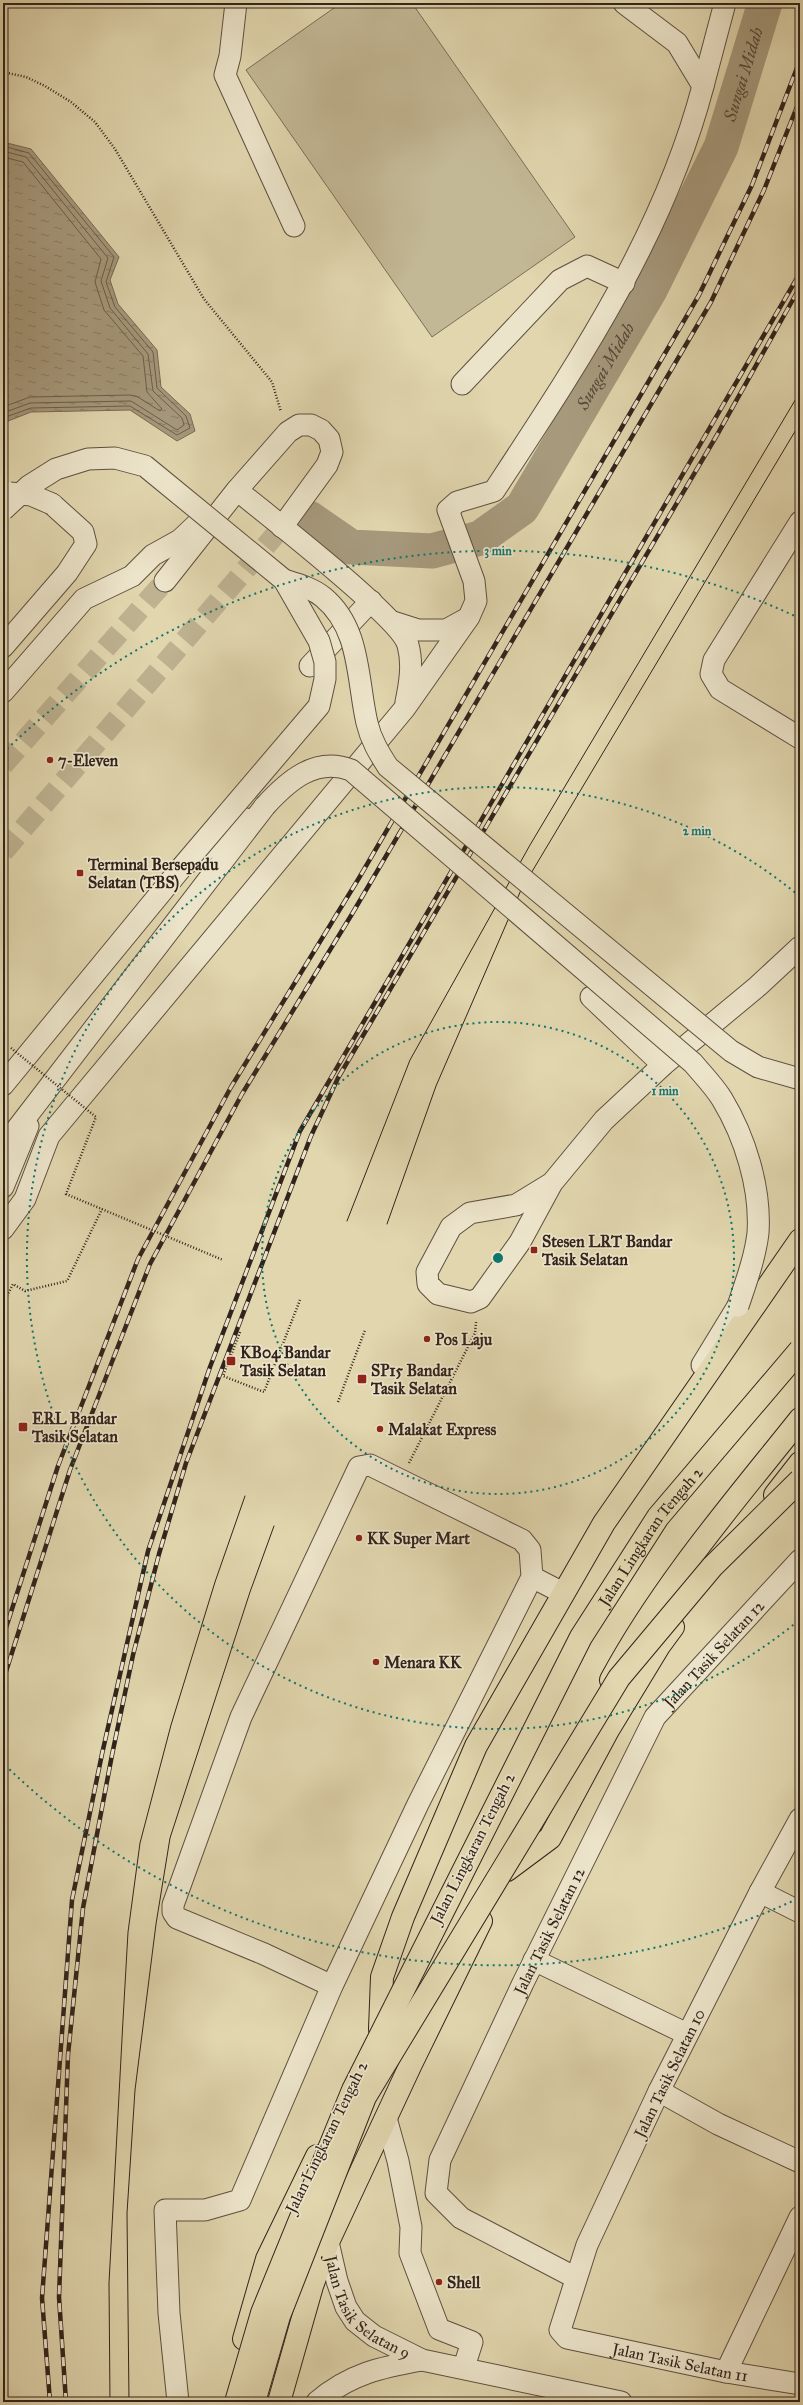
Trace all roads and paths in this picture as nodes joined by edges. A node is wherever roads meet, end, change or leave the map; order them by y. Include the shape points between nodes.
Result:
1 (236, 3) edge
2 (624, 3) edge
3 (725, 3) edge
4 (3, 72) edge
5 (704, 86) junction
6 (294, 226) dead end
7 (624, 283) junction
8 (462, 384) dead end
9 (288, 432) junction
10 (237, 490) junction
11 (3, 492) edge
12 (3, 510) edge
13 (209, 519) junction
14 (800, 522) edge
15 (282, 528) junction
16 (254, 560) dead end
17 (284, 580) junction
18 (165, 581) tunnel mouth
19 (371, 601) junction
20 (469, 617) junction
21 (392, 622) junction
22 (3, 647) edge
23 (310, 666) dead end
24 (3, 692) edge
25 (405, 708) junction
26 (800, 738) edge
27 (265, 806) junction
28 (182, 867) junction
29 (800, 947) edge
30 (591, 997) dead end
31 (11, 1048) dead end
32 (663, 1065) junction
33 (800, 1079) edge
34 (3, 1085) edge
35 (38, 1102) junction
36 (3, 1147) edge
37 (552, 1183) junction
38 (3, 1187) edge
39 (102, 1209) junction
40 (3, 1229) edge
41 (800, 1240) edge
42 (223, 1260) dead end
43 (300, 1300) dead end
44 (3, 1304) edge
45 (365, 1330) dead end
46 (240, 1332) dead end
47 (474, 1333) dead end
48 (800, 1339) edge
49 (800, 1350) edge
50 (338, 1402) dead end
51 (800, 1419) edge
52 (800, 1463) edge
53 (408, 1465) dead end
54 (800, 1480) edge
55 (604, 1523) junction
56 (800, 1560) edge
57 (532, 1577) junction
58 (563, 1593) junction
59 (800, 1819) edge
60 (507, 1870) junction
61 (760, 1892) junction
62 (800, 1912) edge
63 (534, 1960) junction
64 (332, 1986) junction
65 (380, 2029) junction
66 (687, 2034) junction
67 (659, 2091) junction
68 (386, 2118) junction
69 (800, 2162) edge
70 (800, 2217) edge
71 (328, 2242) junction
72 (576, 2278) junction
73 (562, 2335) joint
74 (422, 2360) junction
75 (464, 2367) junction
76 (726, 2372) junction
77 (800, 2384) edge
78 (554, 2395) edge
79 (178, 2402) edge
80 (229, 2402) edge
81 (236, 2402) edge
82 (254, 2402) edge
83 (279, 2402) edge
84 (317, 2402) edge
85 (620, 2402) edge

1 - 6 street via 230,56 224,75
2 - 5 street via 677,43
3 - 5 street
4 - 9 path via 26,77 45,86 71,102 95,122 115,149 204,299 272,382
5 - 7 street via 691,132
7 - 8 street via 587,266 560,280
7 - 20 street via 580,360 494,491 457,502 448,510 474,581 476,601
9 - 10 street
9 - 15 street via 298,426 311,425 321,430 329,439 332,452 327,465
10 - 13 street
10 - 15 street
11 - 22 street, bridge via 31,495 52,504 83,532 86,544 67,573
12 - 13 street, bridge via 29,486 56,469 88,460 115,458 145,466
13 - 16 street
13 - 17 street, bridge
13 - 18 street
13 - 24 street via 153,555 132,576 84,599
14 - 26 street via 714,660 711,674 720,689
15 - 19 street
17 - 28 street, bridge via 319,641 325,679 320,706
17 - 33 street, bridge via 311,589 323,596 338,611 360,668 367,723 375,747 388,767 731,1050 758,1067
19 - 21 street
19 - 23 street
20 - 21 street via 446,630 418,630
20 - 25 street
21 - 25 street via 408,643 411,674
25 - 40 street via 49,1136 25,1199
27 - 28 street, bridge
27 - 35 street
27 - 55 street, bridge via 286,784 310,770 325,766 342,766 351,770 693,1063 727,1108 752,1172 757,1201 758,1232 752,1266 738,1306
28 - 34 street
29 - 32 street via 758,986
30 - 32 street
31 - 39 path, bridge via 96,1117 66,1194
32 - 37 street via 604,1120
35 - 36 street
35 - 38 street
37 - 37 street via 520,1242 480,1298 471,1302 438,1294 428,1284 427,1272 451,1227 470,1213 516,1205
39 - 42 path, bridge
39 - 44 path via 67,1281 25,1291 13,1284
41 - 55 highway
43 - 46 path via 264,1392 223,1376
45 - 50 path
47 - 53 path
48 - 65 highway, Jalan Lingkaran Tengah 2 via 697,1463 629,1556 599,1604 496,1798
49 - 81 highway, bridge via 658,1516 581,1637 353,2090 262,2312
51 - 60 highway via 706,1536 635,1636
52 - 60 highway via 659,1646 608,1730 550,1838
54 - 82 highway, bridge via 712,1567 619,1678 365,2098 279,2316
55 - 58 highway
56 - 63 street, Jalan Tasik Selatan 12 via 656,1717
57 - 58 street
57 - 64 street via 418,1804
57 - 64 street via 530,1550 522,1540 383,1470 370,1465 359,1467 241,1717 173,1905 173,1912 177,1918
58 - 65 highway via 476,1746 406,1910 382,1977
59 - 61 street, Jalan Tasik Selatan 10
60 - 68 highway
61 - 62 street
61 - 66 street, Jalan Tasik Selatan 10
63 - 66 street
63 - 72 street, Jalan Tasik Selatan 12 via 440,2160 436,2193 461,2218
64 - 79 street via 240,2200 205,2210 165,2210 169,2313
65 - 80 highway, Jalan Lingkaran Tengah 2 via 267,2259 238,2357
66 - 67 street, Jalan Tasik Selatan 10
67 - 69 street via 718,2124
67 - 72 street, Jalan Tasik Selatan 10 via 587,2245
68 - 71 highway
68 - 75 street via 398,2161 411,2227 410,2253 439,2329 472,2342
70 - 76 street
71 - 74 street, Jalan Tasik Selatan 9 via 337,2281 346,2307 355,2321 374,2336
71 - 83 highway via 312,2286
72 - 73 street, Jalan Tasik Selatan 10 via 560,2330
73 - 76 street, Jalan Tasik Selatan 11
74 - 75 street, Jalan Tasik Selatan 9
74 - 84 street, Jalan Tasik Selatan 9 via 379,2367 334,2387
75 - 78 street, Jalan Tasik Selatan 9
76 - 77 street, Jalan Tasik Selatan 11
78 - 85 street, Jalan Tasik Selatan 9

